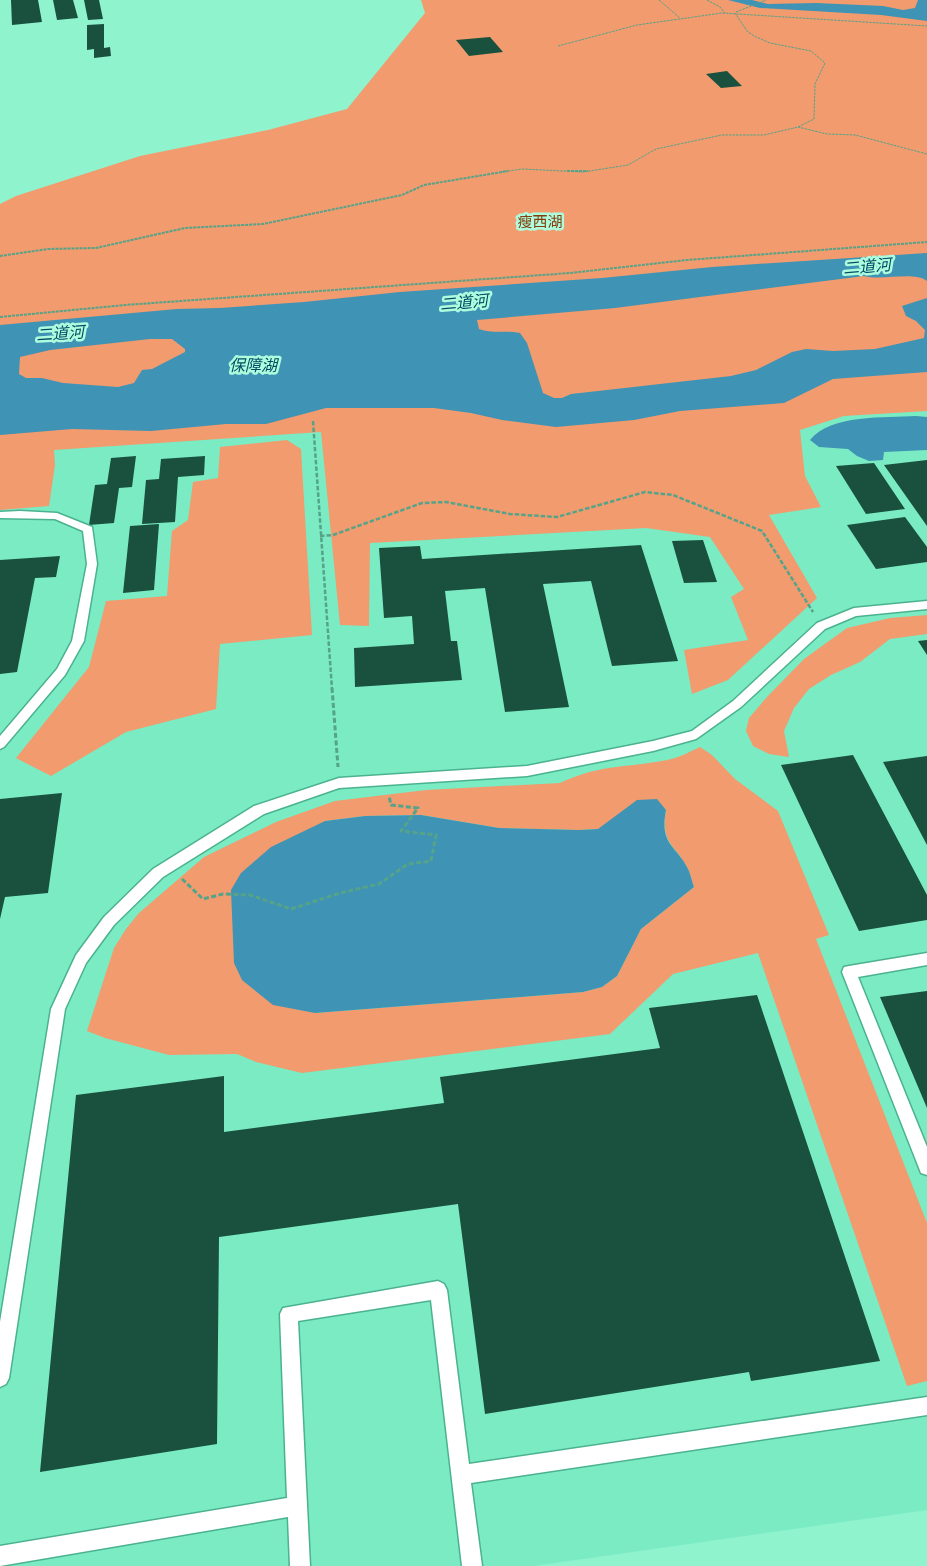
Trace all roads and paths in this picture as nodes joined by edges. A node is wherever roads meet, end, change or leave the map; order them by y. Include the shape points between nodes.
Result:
1 (658, 0) edge
2 (707, 0) edge
3 (766, 0) edge
4 (726, 13) junction
5 (735, 13) junction
6 (680, 18) junction
7 (927, 26) edge
8 (558, 46) dead end
9 (798, 127) junction
10 (927, 154) edge
11 (927, 242) edge
12 (0, 256) edge
13 (0, 317) edge
14 (313, 421) dead end
15 (0, 515) edge
16 (320, 536) junction
17 (927, 605) edge
18 (821, 626) junction
19 (0, 744) edge
20 (339, 783) junction
21 (418, 808) dead end
22 (169, 866) junction
23 (927, 959) edge
24 (927, 1168) edge
25 (0, 1378) edge
26 (927, 1406) edge
27 (460, 1475) junction
28 (297, 1506) junction
29 (0, 1556) edge
30 (300, 1566) edge
31 (472, 1566) edge

1 - 6 path
2 - 4 path
3 - 5 path
4 - 5 path
4 - 6 path
5 - 7 path
5 - 9 path via 754,36 770,43 810,51 825,63 812,88 814,119
6 - 8 path via 637,25
9 - 10 path via 882,140
9 - 12 path via 764,135 722,135 656,149 628,165 583,172 522,169 424,185 402,194 263,224 185,228 96,248 48,249
11 - 13 path
14 - 16 path
15 - 19 lane via 57,516 88,529 92,564 78,641 61,672
16 - 18 path via 333,535 422,503 446,502 510,514 557,517 644,492 673,496 762,531
16 - 20 path
17 - 18 lane via 854,612
18 - 20 lane via 737,704 696,734 653,746 527,770
20 - 22 lane via 259,810
21 - 22 path via 401,831 436,835 431,861 408,864 379,884 291,909 250,895 223,894 204,899
22 - 25 lane via 109,921 81,960 58,1009
23 - 24 lane via 849,972
26 - 27 lane
27 - 28 lane via 438,1290 290,1314
27 - 31 lane
28 - 29 lane
28 - 30 lane

